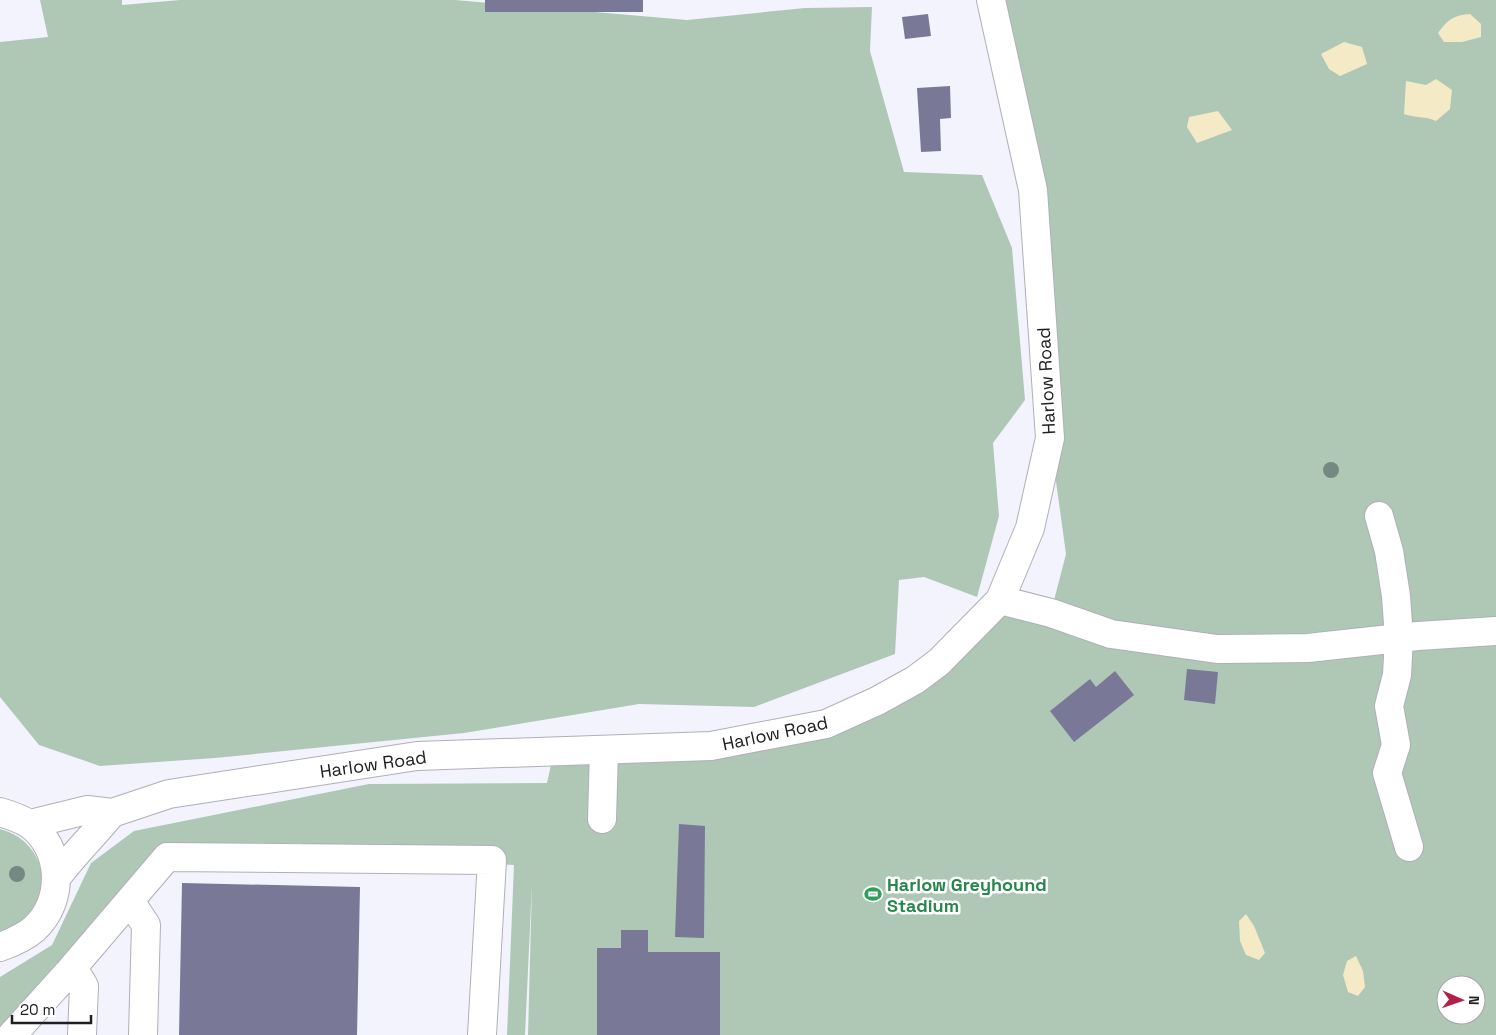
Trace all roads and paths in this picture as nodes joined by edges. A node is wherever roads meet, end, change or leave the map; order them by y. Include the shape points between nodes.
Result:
1 (991, 0) edge
2 (1379, 516) dead end
3 (1000, 600) junction
4 (1496, 632) edge
5 (1399, 638) junction
6 (604, 750) junction
7 (0, 812) edge
8 (112, 813) junction
9 (602, 818) dead end
10 (30, 824) junction
11 (1409, 847) dead end
12 (57, 878) junction
13 (130, 901) junction
14 (0, 947) edge
15 (73, 968) junction
16 (12, 1035) edge
17 (82, 1035) edge
18 (143, 1035) edge
19 (482, 1035) edge

1 - 3 street, Harlow Road via 1033,190 1050,438 1030,528
2 - 5 street via 1389,551
3 - 5 street via 1112,634 1217,649 1308,648
3 - 6 street, Harlow Road via 939,662 916,680 826,724 711,746
4 - 5 street
5 - 11 street via 1397,675 1389,706 1396,745 1387,774
6 - 8 street, Harlow Road via 417,756 170,794
6 - 9 street
7 - 10 street
8 - 10 street, Harlow Road via 87,810
8 - 12 street
10 - 12 street via 46,842 54,859
12 - 14 street via 46,915 34,929
13 - 15 street
13 - 18 street via 146,925
13 - 19 street via 167,857 492,860
15 - 16 street
15 - 17 street via 84,986

